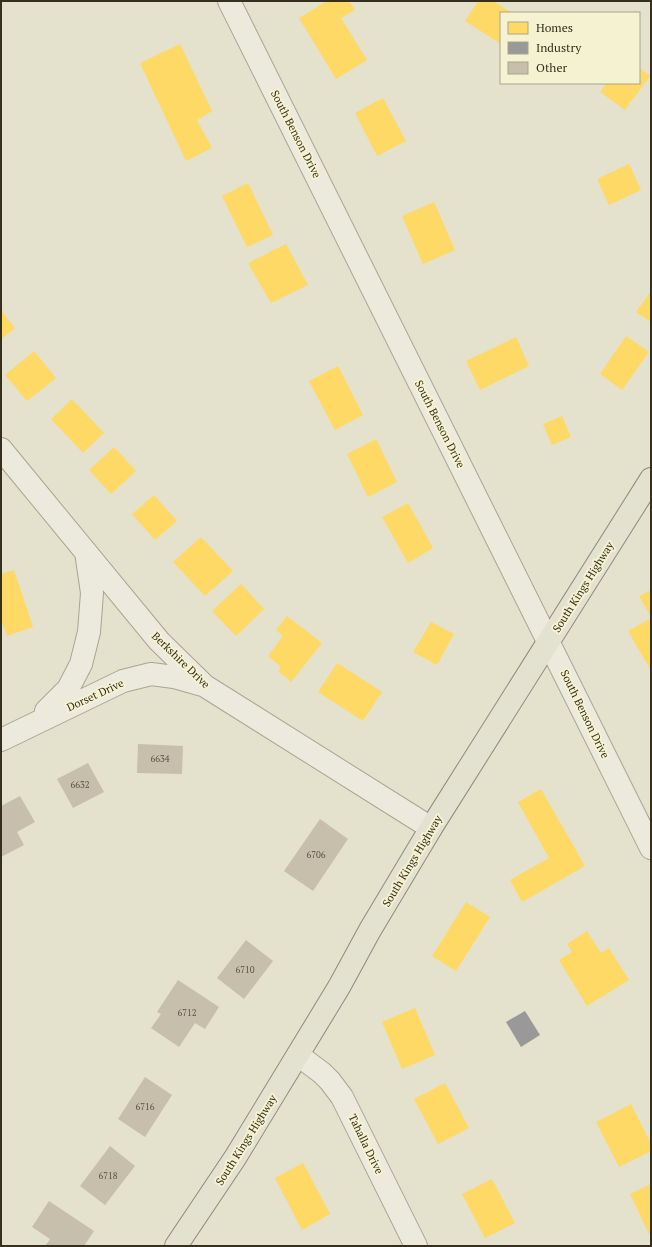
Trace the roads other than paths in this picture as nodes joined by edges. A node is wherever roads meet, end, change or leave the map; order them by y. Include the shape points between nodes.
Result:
1 (229, 1) edge
2 (1, 448) edge
3 (651, 479) edge
4 (86, 552) junction
5 (549, 641) junction
6 (205, 686) junction
7 (33, 724) junction
8 (1, 740) edge
9 (432, 828) junction
10 (651, 848) edge
11 (298, 1055) junction
12 (176, 1246) edge
13 (416, 1246) edge

1 - 5 street, South Benson Drive
2 - 4 street, Berkshire Drive
3 - 5 main road, South Kings Highway
4 - 6 street, Berkshire Drive via 159,641
4 - 7 street, Dorset Drive via 92,593 89,632 81,664 68,688
5 - 9 main road, South Kings Highway
5 - 10 street, South Benson Drive
6 - 7 street, Dorset Drive via 174,677 151,674 123,681
6 - 9 street, Berkshire Drive
7 - 8 street, Dorset Drive
9 - 11 main road, South Kings Highway
11 - 12 main road, South Kings Highway via 235,1158
11 - 13 street, Tahalla Drive via 322,1073 342,1096

